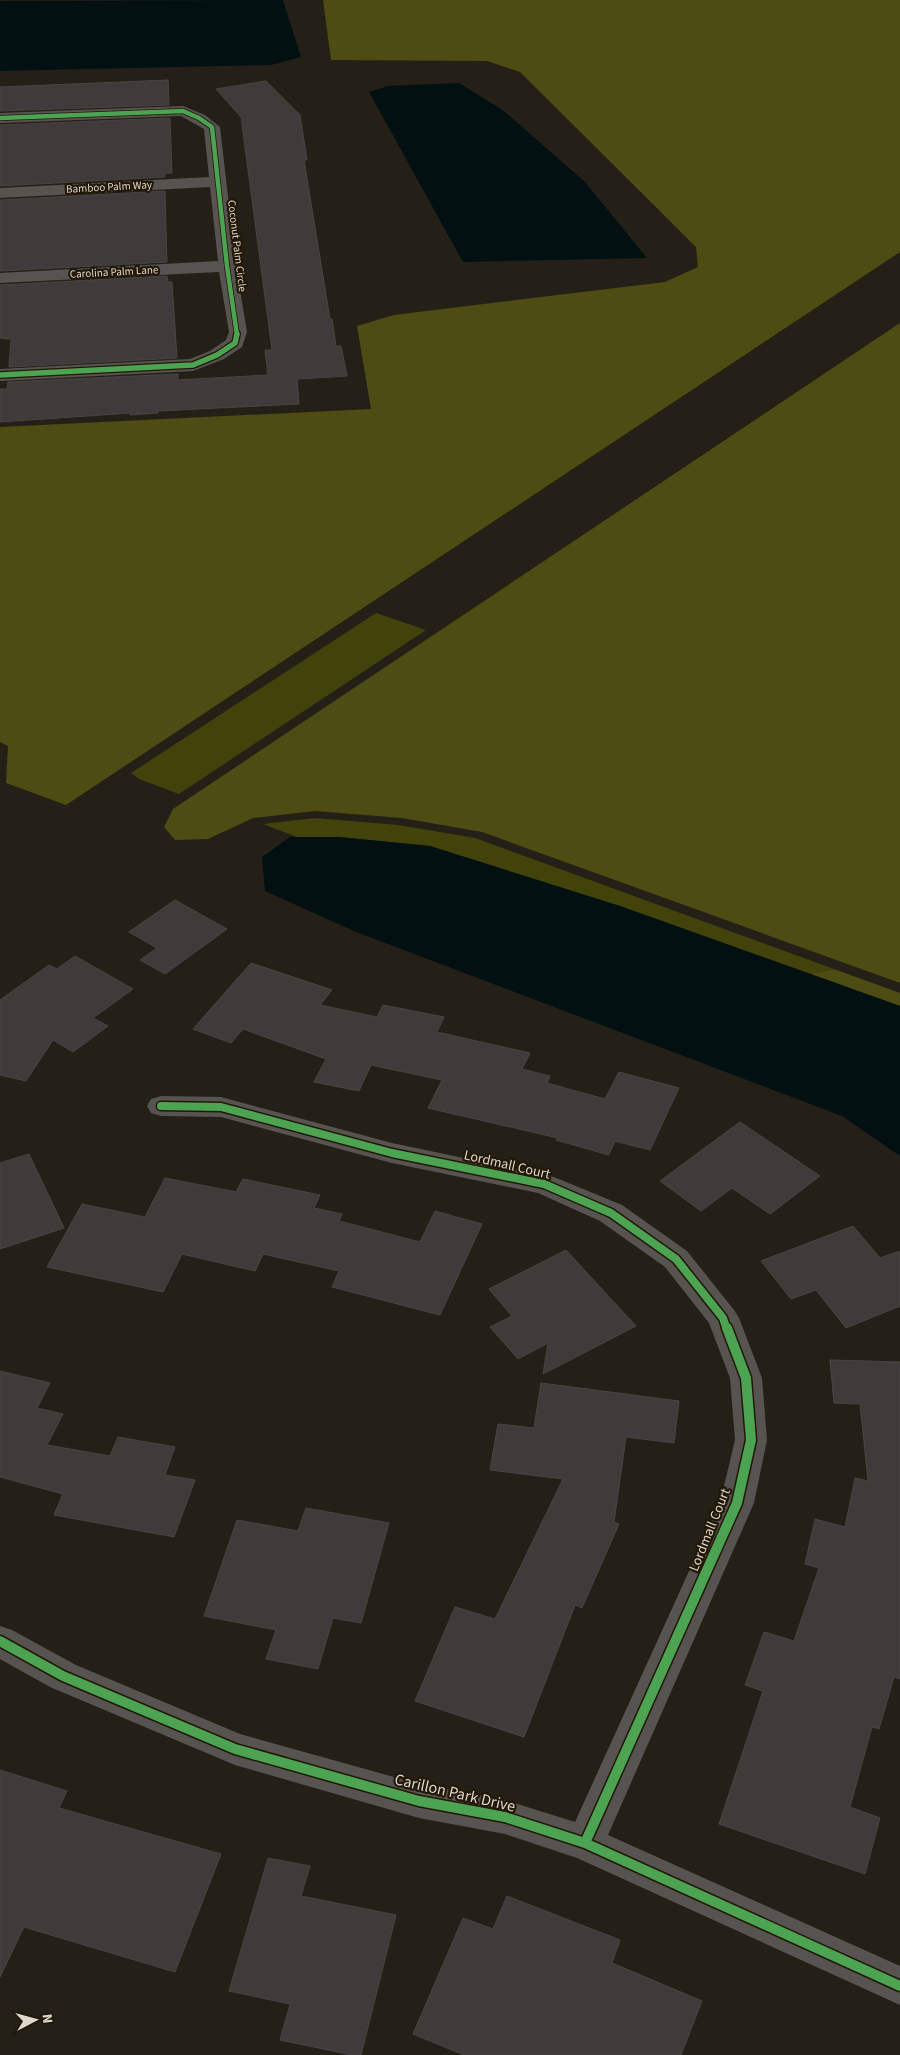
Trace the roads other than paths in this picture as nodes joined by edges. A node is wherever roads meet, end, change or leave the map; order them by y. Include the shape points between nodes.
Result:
1 (0, 118) edge
2 (218, 182) junction
3 (0, 192) edge
4 (227, 266) junction
5 (0, 278) edge
6 (0, 375) edge
7 (161, 1106) dead end
8 (0, 1641) edge
9 (585, 1843) junction
10 (900, 1986) edge

1 - 2 street, Coconut Palm Circle via 183,111 212,127
2 - 3 street, Bamboo Palm Way
2 - 4 street, Coconut Palm Circle
4 - 5 street, Carolina Palm Lane
4 - 6 street, Coconut Palm Circle via 238,332 235,343 217,355 193,365
7 - 9 street, Lordmall Court via 221,1107 392,1153 544,1184 611,1213 676,1259 723,1318 746,1378 751,1440 737,1503
8 - 9 street, Carillon Park Drive via 63,1676 235,1749 419,1801 505,1816
9 - 10 street, Carillon Park Drive

